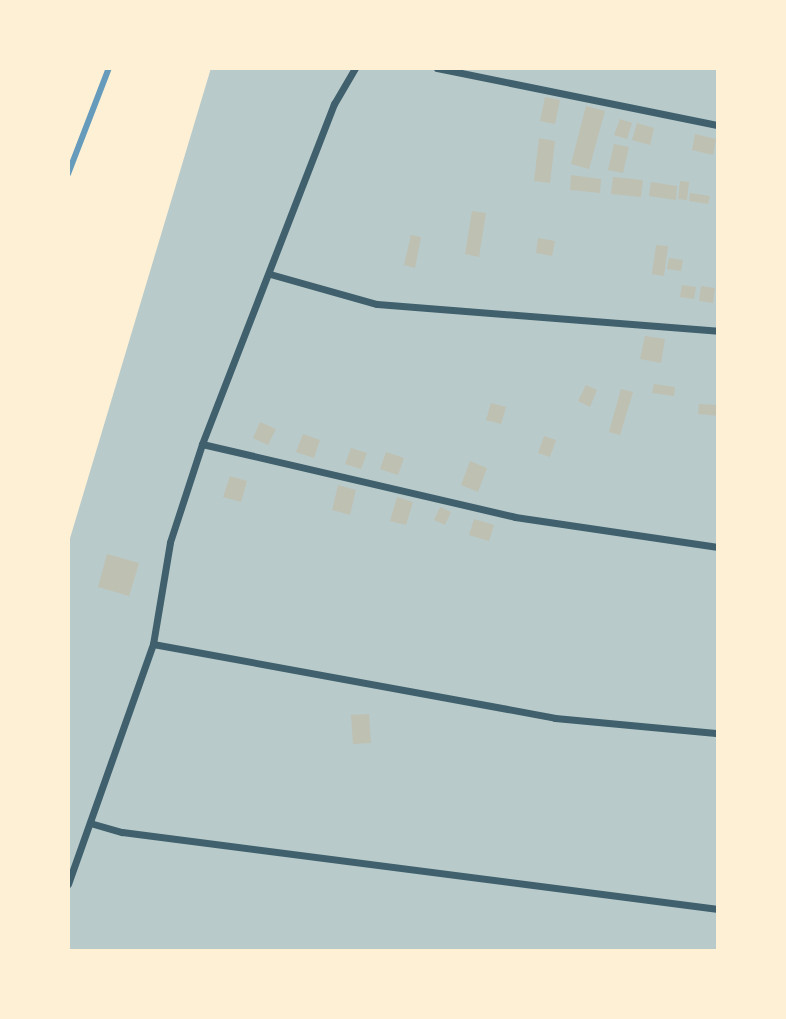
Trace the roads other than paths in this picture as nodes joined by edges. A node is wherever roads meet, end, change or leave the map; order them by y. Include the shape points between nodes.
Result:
1 (355, 68) edge
2 (437, 68) edge
3 (718, 125) edge
4 (270, 274) junction
5 (718, 331) edge
6 (202, 444) junction
7 (718, 547) edge
8 (153, 644) junction
9 (718, 733) edge
10 (90, 823) junction
11 (68, 884) edge
12 (718, 909) edge

1 - 4 street via 334,104
2 - 3 street
4 - 5 street via 377,304
4 - 6 street
6 - 7 street via 515,517
6 - 8 street via 170,542
8 - 9 street via 555,718
8 - 10 street
10 - 11 street
10 - 12 street via 122,832

